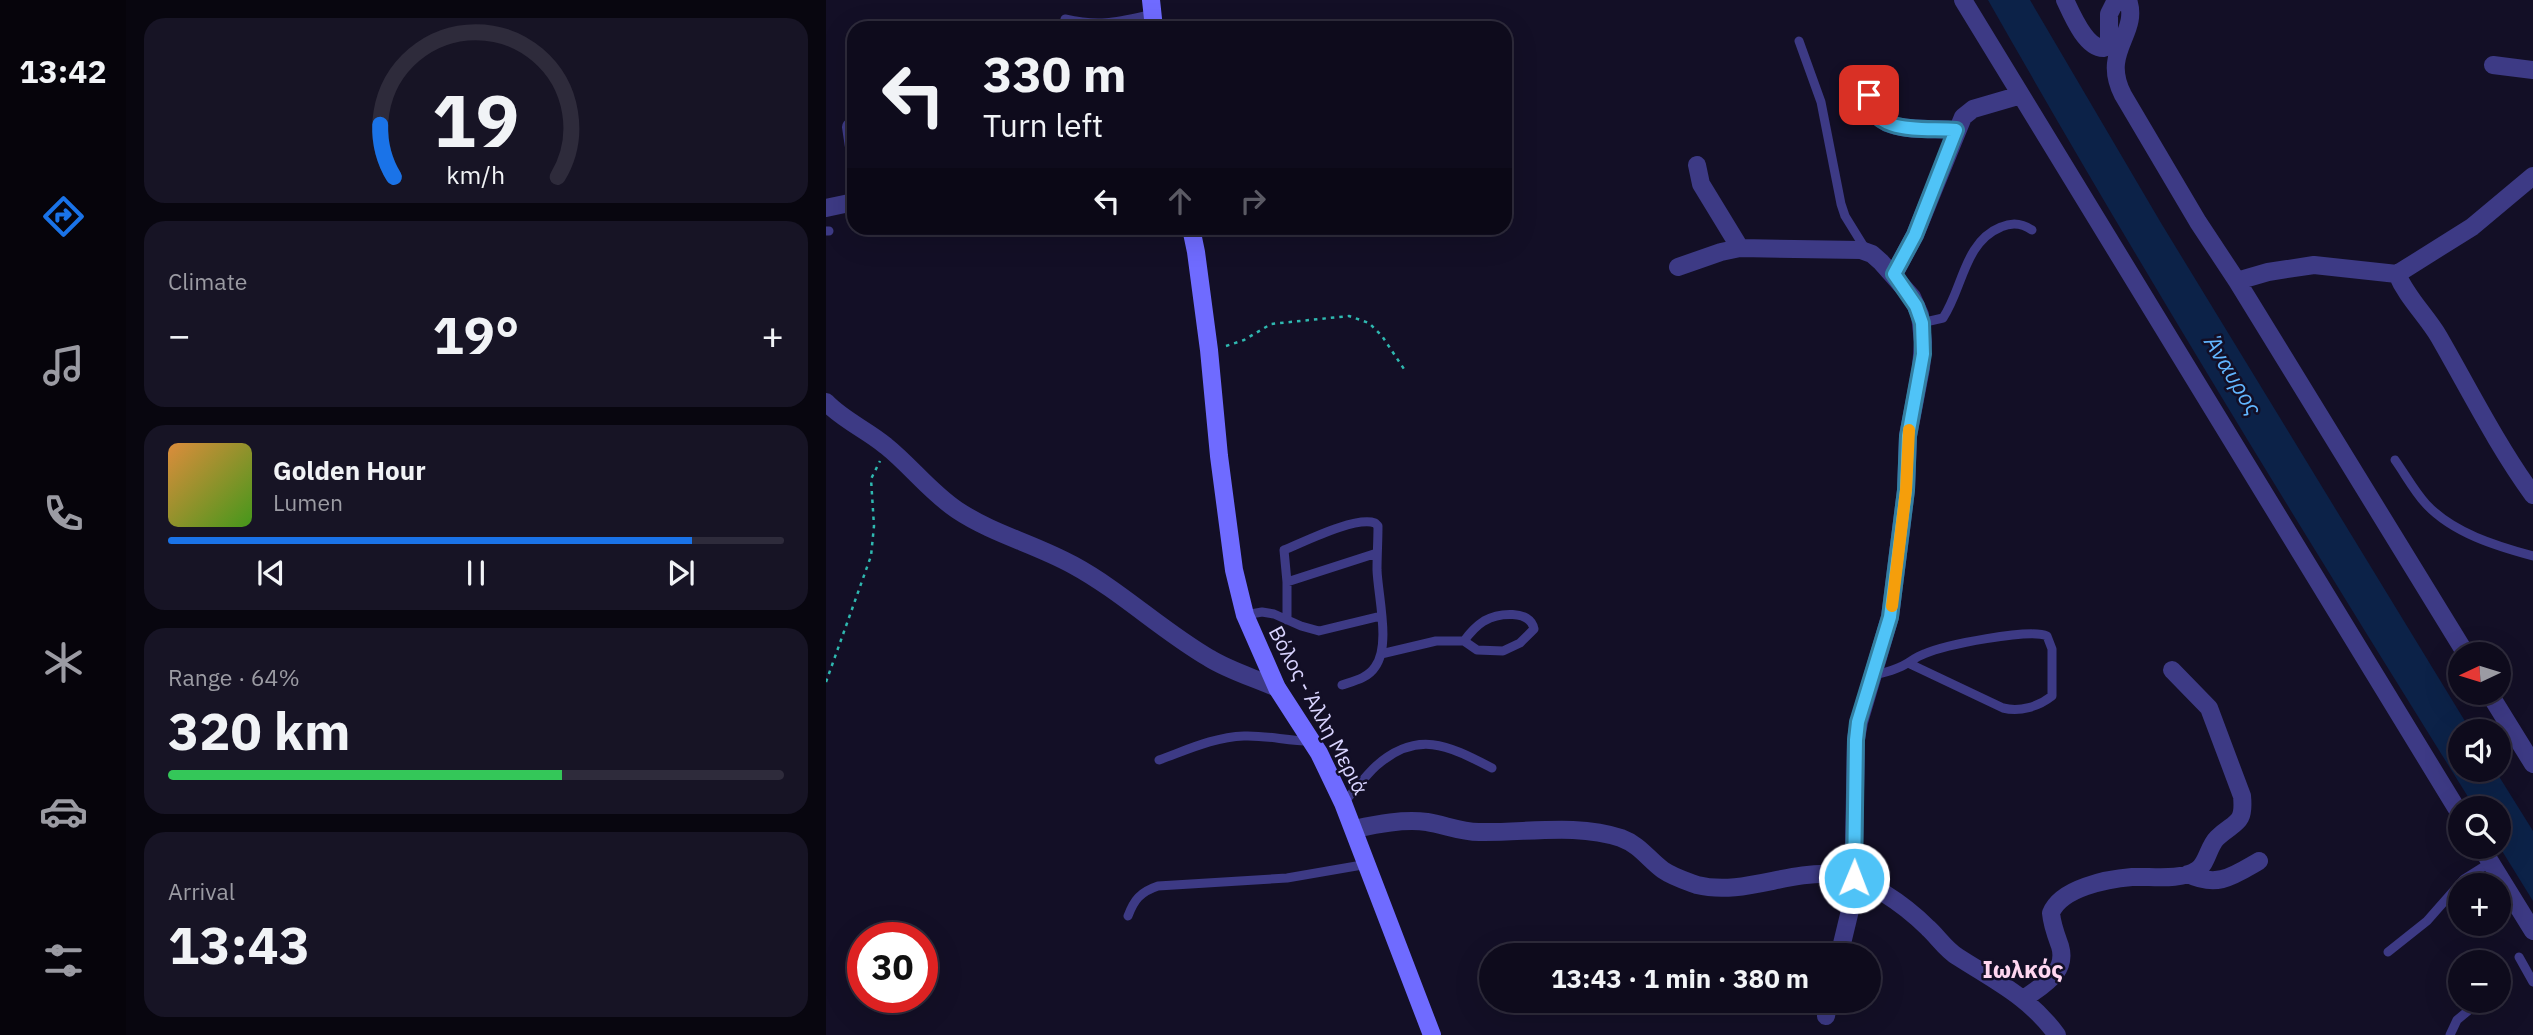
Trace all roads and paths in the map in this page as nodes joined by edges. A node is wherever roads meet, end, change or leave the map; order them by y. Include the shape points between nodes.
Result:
1 (1963, 0) edge
2 (2065, 0) edge
3 (2116, 0) edge
4 (2128, 0) edge
5 (1153, 14) edge
6 (1065, 19) dead end
7 (1077, 21) edge
8 (1121, 21) edge
9 (1799, 41) dead end
10 (2493, 65) dead end
11 (2533, 70) edge
12 (1869, 95) dead end
13 (2021, 95) junction
14 (1956, 130) junction
15 (1697, 164) dead end
16 (2533, 176) edge
17 (847, 204) edge
18 (826, 208) edge
19 (2032, 230) dead end
20 (1192, 235) edge
21 (1740, 248) junction
22 (1867, 252) junction
23 (1678, 267) dead end
24 (1894, 274) junction
25 (2397, 274) junction
26 (2237, 282) junction
27 (1922, 323) junction
28 (1209, 350) junction
29 (1404, 369) dead end
30 (826, 402) edge
31 (889, 448) junction
32 (2395, 460) dead end
33 (2533, 495) edge
34 (1377, 553) junction
35 (2533, 556) edge
36 (1287, 582) junction
37 (1245, 614) junction
38 (1381, 616) junction
39 (1287, 620) junction
40 (1464, 641) junction
41 (2459, 642) edge
42 (1381, 654) junction
43 (1908, 663) junction
44 (2172, 670) dead end
45 (1874, 676) junction
46 (826, 682) edge
47 (1342, 685) dead end
48 (1277, 688) junction
49 (2496, 705) edge
50 (1311, 741) junction
51 (1159, 760) dead end
52 (2533, 764) edge
53 (1492, 768) dead end
54 (2449, 796) edge
55 (1343, 803) junction
56 (1354, 829) junction
57 (2481, 859) edge
58 (2489, 859) edge
59 (2259, 861) dead end
60 (1368, 863) junction
61 (2188, 874) junction
62 (1854, 878) junction
63 (1128, 916) dead end
64 (2533, 931) edge
65 (1843, 943) edge
66 (2388, 952) dead end
67 (2519, 957) dead end
68 (2533, 982) edge
69 (2024, 999) junction
70 (2465, 1013) edge
71 (1432, 1035) edge
72 (2057, 1035) edge
73 (2450, 1035) edge

1 - 13 street
2 - 3 street via 2091,43 2104,48 2109,43 2109,14
4 - 26 street via 2131,12 2116,54 2119,89
5 - 8 lane
6 - 7 lane
9 - 22 lane via 1819,93 1841,204
10 - 11 street
12 - 14 street via 1872,110 1886,125
13 - 14 street via 1973,109
13 - 54 street
14 - 24 street via 1915,235
15 - 21 street via 1701,184
16 - 25 street via 2472,227
17 - 18 street
19 - 27 lane via 2019,223 2006,225 1982,238 1943,318
20 - 28 main road, Βόλος - Άλλη Μεριά
21 - 22 street
21 - 23 street
22 - 24 street
24 - 27 street via 1912,297
25 - 26 street via 2314,265
25 - 33 street
26 - 41 street
27 - 45 street via 1921,368 1908,436 1890,617
28 - 29 path via 1244,340 1271,324 1349,316 1369,323
28 - 37 main road, Βόλος - Άλλη Μεριά via 1232,558
30 - 31 street
31 - 46 path via 871,479 871,556
31 - 48 street via 955,509 998,534 1071,564 1211,659
32 - 35 lane via 2441,519
34 - 36 lane
34 - 36 lane via 1378,526 1350,525 1284,550
34 - 38 lane
36 - 39 lane
37 - 39 lane via 1262,612
37 - 48 main road, Βόλος - Άλλη Μεριά
38 - 39 lane via 1320,631
38 - 42 lane
40 - 40 lane via 1494,616 1522,616 1531,620 1534,629 1503,650 1477,650
40 - 42 lane via 1436,641
42 - 47 lane via 1369,675
43 - 43 lane via 1937,650 2039,633 2048,636 2052,649 2052,696 2029,708 2011,710
43 - 45 lane
44 - 61 street via 2212,716 2244,809 2239,822 2213,843 2202,866
45 - 62 street via 1856,740
48 - 50 main road, Βόλος - Άλλη Μεριά
49 - 52 street
50 - 51 lane via 1225,737
50 - 55 main road, Βόλος - Άλλη Μεριά
53 - 55 lane via 1444,746 1420,743 1377,765
55 - 56 main road, Βόλος - Άλλη Μεριά
56 - 60 main road, Βόλος - Άλλη Μεριά
56 - 62 street via 1415,822 1478,832 1593,832 1628,841 1671,874 1715,888 1814,874
57 - 66 lane via 2427,921
58 - 64 street
59 - 61 street via 2223,880 2211,882
60 - 63 lane via 1287,878 1148,889 1134,900
60 - 71 main road, Βόλος - Άλλη Μεριά
61 - 69 street via 2124,878 2059,899 2051,913 2061,965
62 - 65 street via 1852,911
62 - 69 street via 1919,919 1957,957
67 - 68 lane
69 - 72 street
70 - 73 lane

